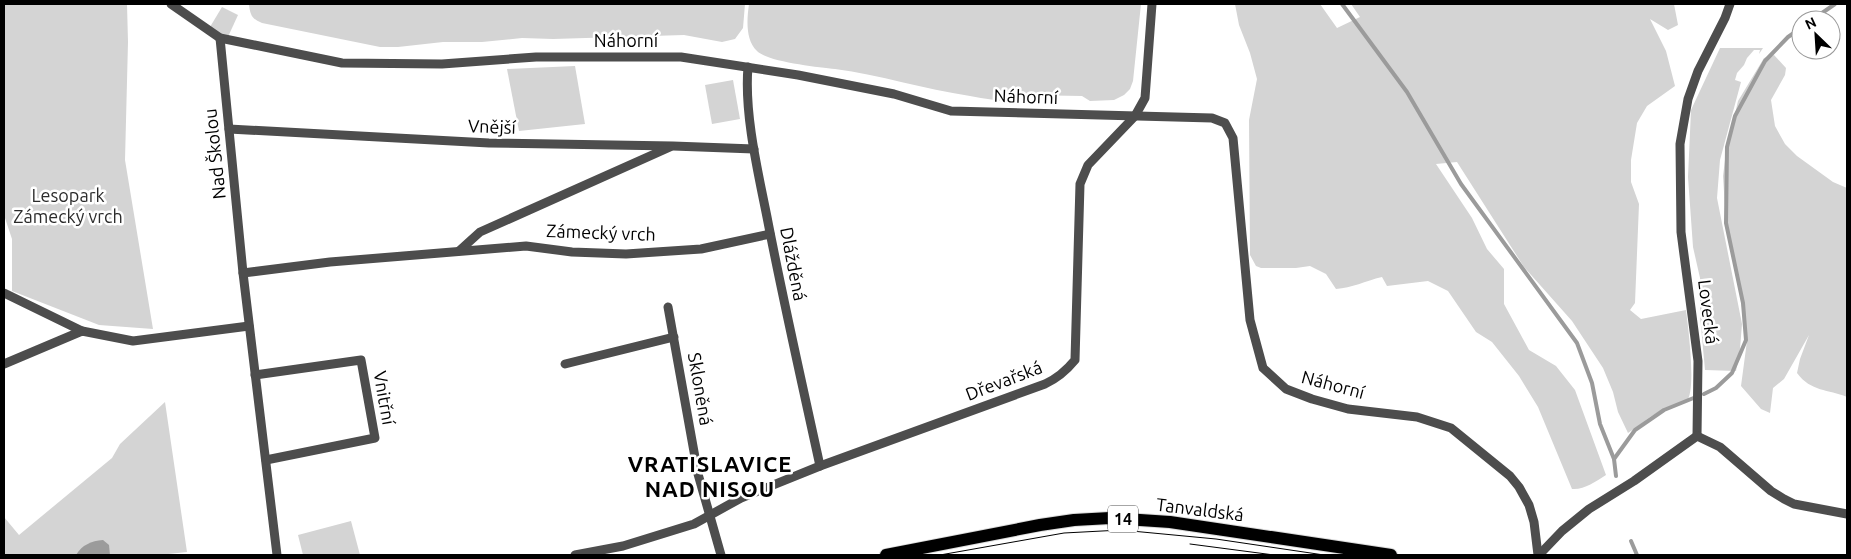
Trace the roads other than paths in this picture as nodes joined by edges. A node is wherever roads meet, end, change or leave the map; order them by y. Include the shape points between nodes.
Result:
1 (171, 4) edge
2 (1152, 4) edge
3 (1730, 4) edge
4 (220, 38) junction
5 (748, 67) junction
6 (1135, 116) junction
7 (229, 128) junction
8 (673, 146) junction
9 (754, 149) junction
10 (770, 234) junction
11 (459, 251) junction
12 (243, 273) junction
13 (4, 293) edge
14 (668, 307) dead end
15 (249, 326) junction
16 (82, 330) junction
17 (674, 337) junction
18 (4, 364) edge
19 (564, 364) dead end
20 (255, 375) junction
21 (1696, 436) junction
22 (266, 460) junction
23 (820, 466) junction
24 (1847, 514) edge
25 (709, 516) junction
26 (277, 555) edge
27 (575, 555) edge
28 (721, 555) edge
29 (886, 555) edge
30 (1391, 555) edge
31 (1539, 555) edge

1 - 4 street
2 - 6 street, Dřevařská via 1145,98
3 - 21 street, Lovecká via 1698,70 1688,99 1680,144 1681,232 1698,361
4 - 5 street, Náhorní via 342,63 442,64 536,57 681,57
4 - 7 street, Nad Školou
5 - 6 street, Náhorní via 894,94 951,111
5 - 9 street, Dlážděná via 746,86
6 - 23 street, Dřevařská via 1088,165 1080,184 1075,360 1065,372 1046,384
6 - 31 street, Náhorní via 1212,118 1225,124 1234,138 1250,320 1263,368 1286,388 1312,399 1348,408 1417,417 1451,428 1519,487 1532,514
7 - 8 street, Vnější via 489,144
7 - 12 street, Nad Školou
8 - 9 street, Vnější
8 - 11 street, Zámecký vrch via 480,232
9 - 10 street, Dlážděná
10 - 11 street, Zámecký vrch via 701,249 626,254 526,246
10 - 23 street, Dlážděná
11 - 12 street, Zámecký vrch
12 - 15 street, Nad Školou
13 - 16 street
14 - 17 street, Skloněná
15 - 16 street via 133,341
15 - 20 street, Nad Školou
16 - 18 street
17 - 19 street
17 - 25 street, Skloněná via 698,474
20 - 22 street, Nad Školou
20 - 22 street, Vnitřní via 361,360 375,438
21 - 24 street via 1720,447 1784,500
21 - 31 street via 1589,509
22 - 26 street, Nad Školou
23 - 25 street, Dřevařská via 741,498
25 - 27 street via 694,524 624,546
25 - 28 street
29 - 30 main road, Tanvaldská / 14 via 1040,525 1110,518 1170,522

